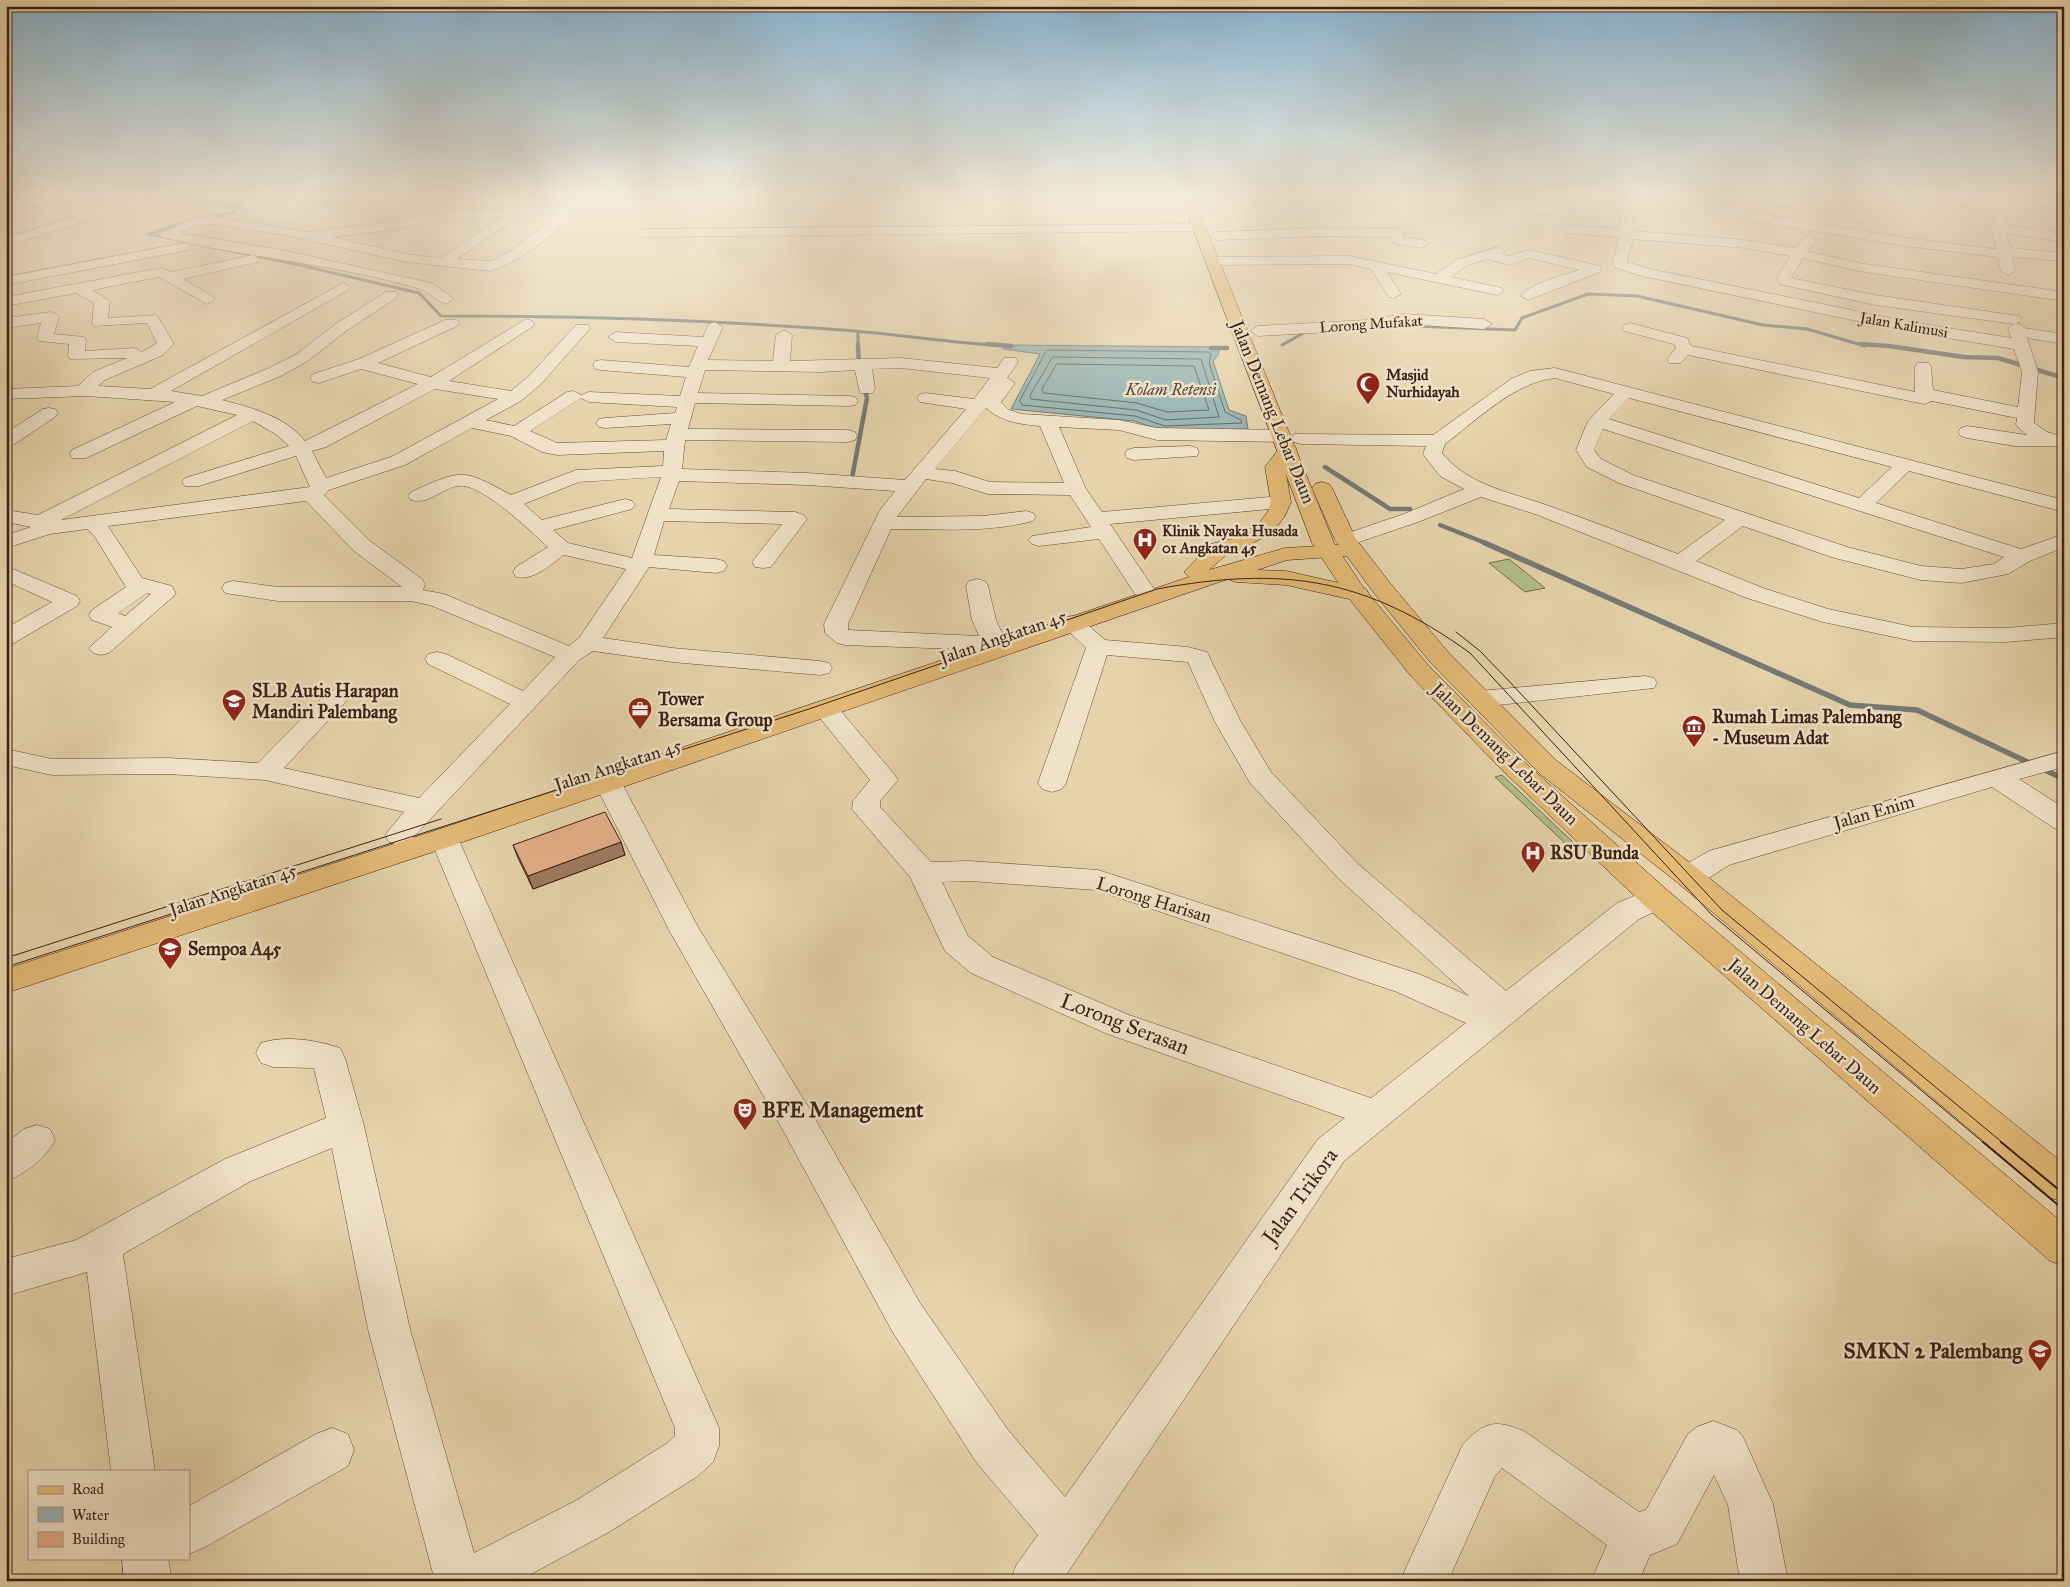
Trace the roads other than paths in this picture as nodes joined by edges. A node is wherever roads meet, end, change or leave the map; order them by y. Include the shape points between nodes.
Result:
1 (73, 268) edge
2 (156, 268) edge
3 (200, 268) edge
4 (346, 268) edge
5 (374, 268) edge
6 (1223, 268) edge
7 (1224, 268) edge
8 (1378, 268) edge
9 (1392, 268) edge
10 (1453, 268) edge
11 (1577, 268) edge
12 (1609, 268) edge
13 (1645, 268) edge
14 (1670, 268) edge
15 (1791, 268) edge
16 (1900, 268) edge
17 (2008, 268) edge
18 (364, 272) junction
19 (166, 274) junction
20 (1600, 275) junction
21 (1662, 275) junction
22 (1438, 279) junction
23 (6, 281) edge
24 (1473, 286) junction
25 (343, 287) dead end
26 (78, 288) junction
27 (2010, 289) junction
28 (1496, 291) dead end
29 (1394, 294) dead end
30 (391, 295) dead end
31 (2064, 297) edge
32 (446, 298) dead end
33 (207, 299) dead end
34 (6, 302) edge
35 (1810, 307) junction
36 (1797, 319) dead end
37 (6, 323) edge
38 (451, 324) dead end
39 (526, 324) dead end
40 (1484, 324) dead end
41 (582, 328) dead end
42 (1630, 328) dead end
43 (1258, 331) junction
44 (784, 335) dead end
45 (257, 337) junction
46 (616, 337) dead end
47 (325, 339) junction
48 (2064, 339) edge
49 (2023, 340) junction
50 (157, 352) junction
51 (333, 358) dead end
52 (1013, 363) junction
53 (365, 365) junction
54 (601, 365) dead end
55 (860, 365) junction
56 (781, 366) junction
57 (1923, 367) dead end
58 (697, 369) junction
59 (6, 377) edge
60 (319, 378) dead end
61 (343, 382) dead end
62 (432, 383) junction
63 (85, 389) junction
64 (866, 389) dead end
65 (1626, 391) junction
66 (156, 393) junction
67 (6, 394) edge
68 (515, 397) junction
69 (926, 398) dead end
70 (199, 401) junction
71 (849, 401) dead end
72 (1286, 404) dead end
73 (1924, 404) junction
74 (6, 409) edge
75 (254, 414) junction
76 (2026, 414) junction
77 (681, 419) junction
78 (979, 420) junction
79 (1597, 421) junction
80 (469, 422) junction
81 (605, 423) dead end
82 (1048, 425) junction
83 (517, 432) junction
84 (1967, 432) dead end
85 (848, 436) dead end
86 (1290, 438) junction
87 (6, 441) edge
88 (1437, 441) junction
89 (1735, 442) junction
90 (2058, 442) edge
91 (302, 448) junction
92 (79, 454) dead end
93 (1134, 454) dead end
94 (1309, 458) dead end
95 (1906, 465) junction
96 (673, 473) junction
97 (1316, 474) dead end
98 (917, 479) junction
99 (192, 482) dead end
100 (1076, 489) junction
101 (316, 490) junction
102 (1480, 490) junction
103 (418, 496) dead end
104 (510, 502) junction
105 (1281, 502) junction
106 (625, 505) dead end
107 (1863, 505) junction
108 (2064, 506) edge
109 (656, 515) junction
110 (6, 516) edge
111 (1026, 517) dead end
112 (1739, 518) junction
113 (39, 522) junction
114 (91, 522) junction
115 (884, 524) junction
116 (64, 525) junction
117 (1101, 525) junction
118 (538, 527) junction
119 (1039, 540) dead end
120 (2064, 540) edge
121 (6, 542) edge
122 (1338, 546) junction
123 (561, 548) junction
124 (2022, 556) junction
125 (763, 562) dead end
126 (1680, 562) junction
127 (641, 563) junction
128 (716, 566) dead end
129 (524, 572) dead end
130 (1195, 572) junction
131 (6, 573) edge
132 (1223, 573) junction
133 (143, 586) junction
134 (977, 586) dead end
135 (233, 588) dead end
136 (1143, 589) junction
137 (410, 594) junction
138 (1358, 594) junction
139 (1072, 622) junction
140 (128, 625) junction
141 (2064, 630) edge
142 (6, 638) edge
143 (990, 642) junction
144 (1098, 647) junction
145 (101, 648) dead end
146 (579, 649) junction
147 (437, 659) dead end
148 (820, 668) dead end
149 (1645, 683) dead end
150 (337, 697) dead end
151 (1480, 699) junction
152 (526, 702) junction
153 (825, 708) junction
154 (7, 758) edge
155 (2060, 760) edge
156 (265, 772) junction
157 (1996, 777) junction
158 (608, 782) junction
159 (1052, 784) dead end
160 (425, 808) junction
161 (2064, 821) edge
162 (399, 835) junction
163 (444, 838) junction
164 (923, 872) junction
165 (1688, 876) junction
166 (1656, 898) junction
167 (6, 965) edge
168 (6, 981) edge
169 (1498, 1014) junction
170 (273, 1053) dead end
171 (1375, 1114) junction
172 (346, 1126) junction
173 (37, 1140) dead end
174 (6, 1165) edge
175 (2064, 1186) edge
176 (103, 1247) junction
177 (2064, 1248) edge
178 (6, 1278) edge
179 (332, 1450) dead end
180 (133, 1470) edge
181 (190, 1530) edge
182 (1066, 1533) junction
183 (1634, 1538) junction
184 (459, 1581) edge
185 (469, 1581) edge
186 (1034, 1581) edge
187 (1424, 1581) edge
188 (1615, 1581) edge
189 (1764, 1581) edge

1 - 23 street
2 - 19 street
3 - 19 street
4 - 18 street
5 - 18 street
6 - 86 main road, Jalan Demang Lebar Daun
7 - 43 main road, Jalan Demang Lebar Daun
8 - 29 street
9 - 22 street
10 - 22 street
11 - 20 street
12 - 20 street
13 - 21 street, Jalan Kalimusi
14 - 21 street
15 - 49 street via 1784,278 1787,283 1875,300
16 - 27 street
17 - 27 street
18 - 32 street via 427,286
19 - 26 street
19 - 33 street
20 - 24 street via 1578,274 1523,291 1481,280
21 - 35 street, Jalan Kalimusi
22 - 24 street
24 - 28 street
25 - 45 street
26 - 34 street
26 - 50 street via 102,301 100,323 152,318 166,344
27 - 31 street
27 - 49 street
30 - 47 street
35 - 36 street
35 - 49 street, Jalan Kalimusi via 1851,323
37 - 50 street via 51,316 45,338 78,340 76,356 79,357
38 - 53 street
39 - 62 street
40 - 43 street, Lorong Mufakat via 1404,319 1368,325
41 - 68 street
42 - 73 street via 1682,341 1680,354
43 - 72 main road, Jalan Demang Lebar Daun
44 - 56 street
45 - 47 street
45 - 66 street
46 - 58 street via 712,334
47 - 70 street via 275,372
48 - 49 street
49 - 76 street via 2029,370
50 - 63 street via 98,376
51 - 53 street
52 - 55 street
52 - 78 street
52 - 82 street via 990,403 1010,416
53 - 60 street
53 - 61 street
53 - 62 street
54 - 58 street
55 - 56 street
55 - 64 street
56 - 58 street
57 - 73 street
58 - 77 street
59 - 67 street via 24,380
62 - 68 street
62 - 91 street via 319,443
63 - 66 street
63 - 67 street
65 - 79 street
65 - 88 street via 1566,375 1536,375 1517,383
65 - 89 street
66 - 70 street
68 - 80 street
69 - 78 street
70 - 75 street
70 - 92 street
71 - 77 street
73 - 76 street
74 - 87 street via 49,413
75 - 91 street via 290,436
75 - 113 street
76 - 90 street via 2029,430
77 - 81 street
77 - 83 street via 557,449
77 - 83 street via 581,397
77 - 85 street
77 - 96 street
78 - 82 street
78 - 98 street
79 - 89 street
79 - 112 street via 1585,450 1594,463 1626,479
80 - 83 street
80 - 101 street via 398,461
82 - 86 street via 1119,425 1158,434
82 - 100 street
84 - 90 street via 2015,440
86 - 88 street
86 - 93 street
86 - 94 main road, Jalan Demang Lebar Daun
86 - 105 main road via 1275,467
86 - 122 main road, Jalan Demang Lebar Daun
88 - 102 street via 1432,454 1437,462 1446,472
89 - 95 street
89 - 107 street
91 - 99 street
91 - 101 street
95 - 107 street
95 - 108 street
96 - 98 street via 807,479
96 - 104 street via 576,476
96 - 109 street
97 - 122 main road, Jalan Demang Lebar Daun via 1333,516
98 - 100 street via 955,477 988,488
98 - 115 street via 890,510
100 - 117 street
101 - 114 street
101 - 137 street via 362,546 414,584
102 - 122 street
102 - 126 street
103 - 104 street via 463,479
104 - 118 street
105 - 117 street
105 - 130 main road via 1266,528 1219,549
106 - 118 street
107 - 124 street
109 - 125 street via 797,519
109 - 127 street
110 - 113 street
111 - 115 street via 982,522
112 - 124 street via 1839,552 1921,573 1961,576 2000,569
112 - 126 street
113 - 116 street
114 - 116 street
114 - 133 street via 103,533 134,583
115 - 143 street via 836,624 837,633 845,638
116 - 121 street via 38,530
117 - 119 street
117 - 136 street
118 - 123 street
120 - 124 street
122 - 130 main road, Jalan Angkatan 45 via 1297,543
122 - 132 main road, Jalan Angkatan 45 via 1285,554
122 - 138 main road, Jalan Demang Lebar Daun
122 - 151 main road, Jalan Demang Lebar Daun
123 - 127 street
123 - 129 street
126 - 141 street via 1754,593 1823,615 1904,633 2006,635
127 - 128 street
127 - 146 street
130 - 136 main road, Jalan Angkatan 45
131 - 142 street via 69,601
132 - 138 main road via 1286,578
132 - 139 main road, Jalan Angkatan 45
133 - 140 street via 165,594
133 - 140 street via 100,615
134 - 143 street
135 - 137 street via 278,594
136 - 143 main road, Jalan Angkatan 45
137 - 146 street via 436,599
138 - 166 main road, Jalan Demang Lebar Daun via 1419,670 1511,764
139 - 144 street
139 - 153 main road, Jalan Angkatan 45
140 - 145 street
143 - 162 main road, Jalan Angkatan 45
144 - 159 street
144 - 169 street via 1198,657 1226,720 1260,777 1348,871 1417,933
146 - 148 street
146 - 152 street
147 - 152 street
149 - 151 street
150 - 156 street
151 - 165 main road, Jalan Demang Lebar Daun via 1548,767
152 - 160 street
153 - 158 main road, Jalan Angkatan 45
153 - 164 street via 884,780 867,799 866,809
154 - 156 street via 52,767 168,766
155 - 157 street, Jalan Enim
156 - 160 street
157 - 161 street
157 - 165 street, Jalan Enim via 1719,858
158 - 163 main road, Jalan Angkatan 45
158 - 182 street via 684,930 797,1121 906,1317 992,1446
160 - 162 street
162 - 167 main road, Jalan Angkatan 45
163 - 168 main road, Jalan Angkatan 45
163 - 185 street via 697,1428 697,1446 682,1460 593,1516
164 - 169 street, Lorong Harisan via 970,871 1098,880
164 - 171 street, Lorong Serasan via 956,943 982,965 1117,1024
165 - 175 main road, Jalan Demang Lebar Daun
166 - 169 street, Jalan Trikora via 1628,911
166 - 177 main road, Jalan Demang Lebar Daun
169 - 171 street, Jalan Trikora
170 - 172 street via 328,1058
171 - 182 street, Jalan Trikora via 1331,1150
172 - 176 street via 238,1170
172 - 184 street via 388,1329
173 - 174 street
176 - 178 street via 85,1256
176 - 180 street
179 - 181 street
182 - 186 street, Jalan Trikora
183 - 187 street via 1522,1455 1508,1447 1493,1444 1479,1460
183 - 188 street
183 - 189 street via 1661,1528 1704,1450 1713,1443 1727,1453 1750,1504

